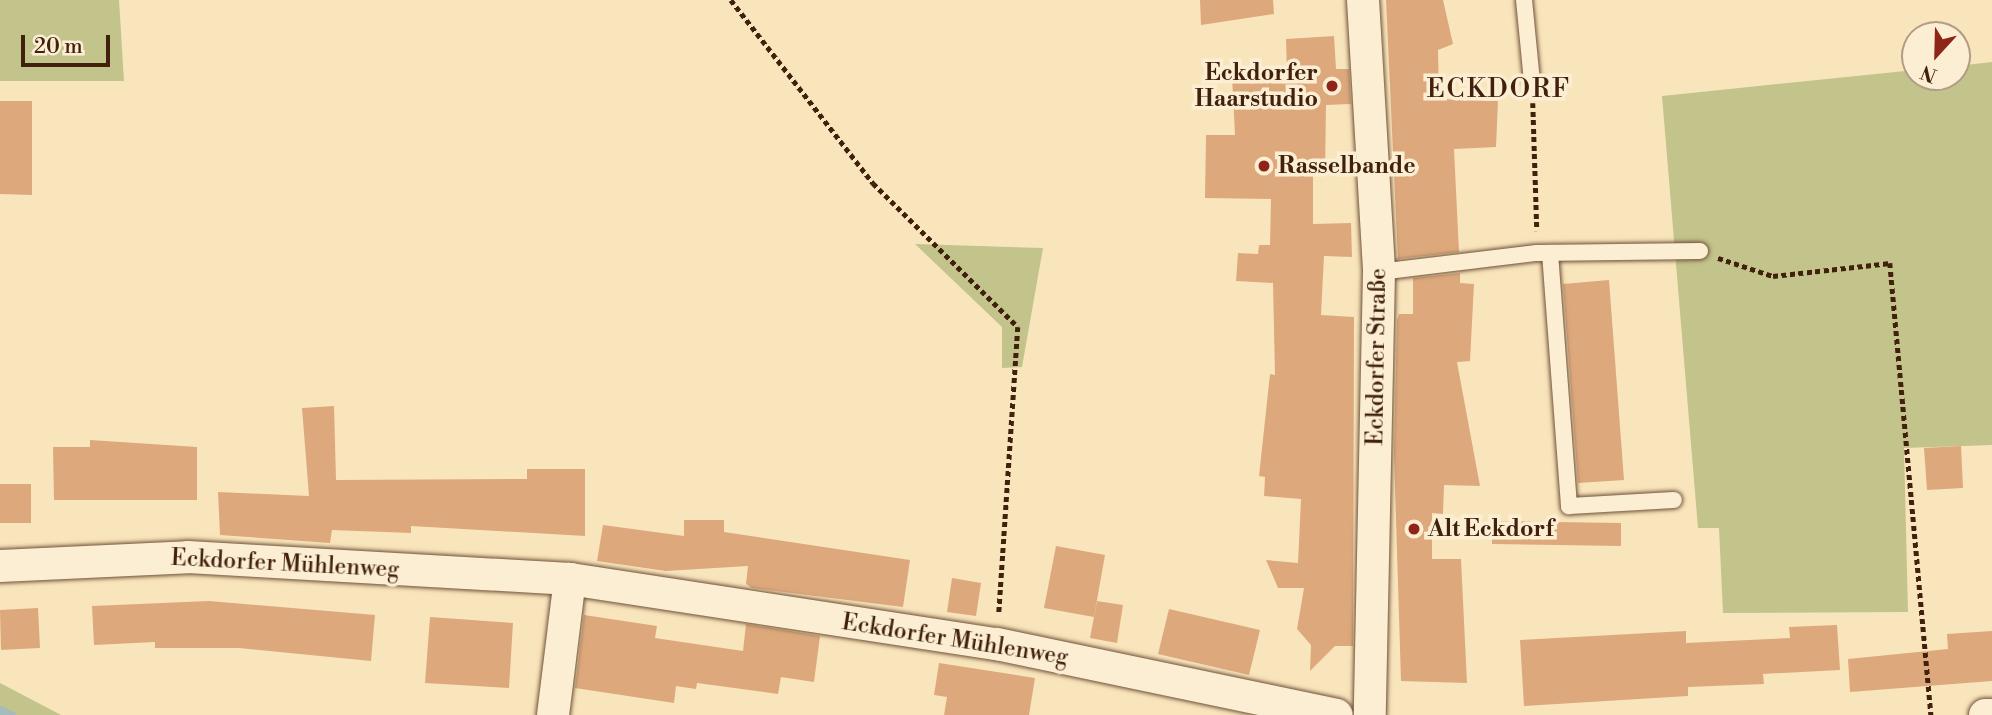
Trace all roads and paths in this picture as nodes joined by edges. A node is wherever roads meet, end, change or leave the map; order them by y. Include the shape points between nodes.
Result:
1 (730, 0) edge
2 (1363, 0) edge
3 (1524, 0) edge
4 (1532, 81) joint
5 (1700, 251) joint
6 (1543, 253) junction
7 (1379, 272) junction
8 (1674, 500) dead end
9 (0, 566) edge
10 (570, 579) junction
11 (997, 644) junction
12 (553, 715) edge
13 (1337, 715) edge
14 (1370, 715) edge
15 (1931, 715) edge
16 (1986, 715) edge
17 (1992, 715) edge

1 - 11 path via 873,183 1018,327
2 - 7 street, Eckdorfer Straße
3 - 4 lane
4 - 6 path
5 - 6 lane
5 - 15 path via 1773,276 1890,263
6 - 7 lane
6 - 8 lane via 1569,506
7 - 14 street, Eckdorfer Straße
9 - 10 street, Eckdorfer Mühlenweg via 188,557
10 - 11 street, Eckdorfer Mühlenweg
10 - 12 street
11 - 13 street, Eckdorfer Mühlenweg
16 - 17 street

